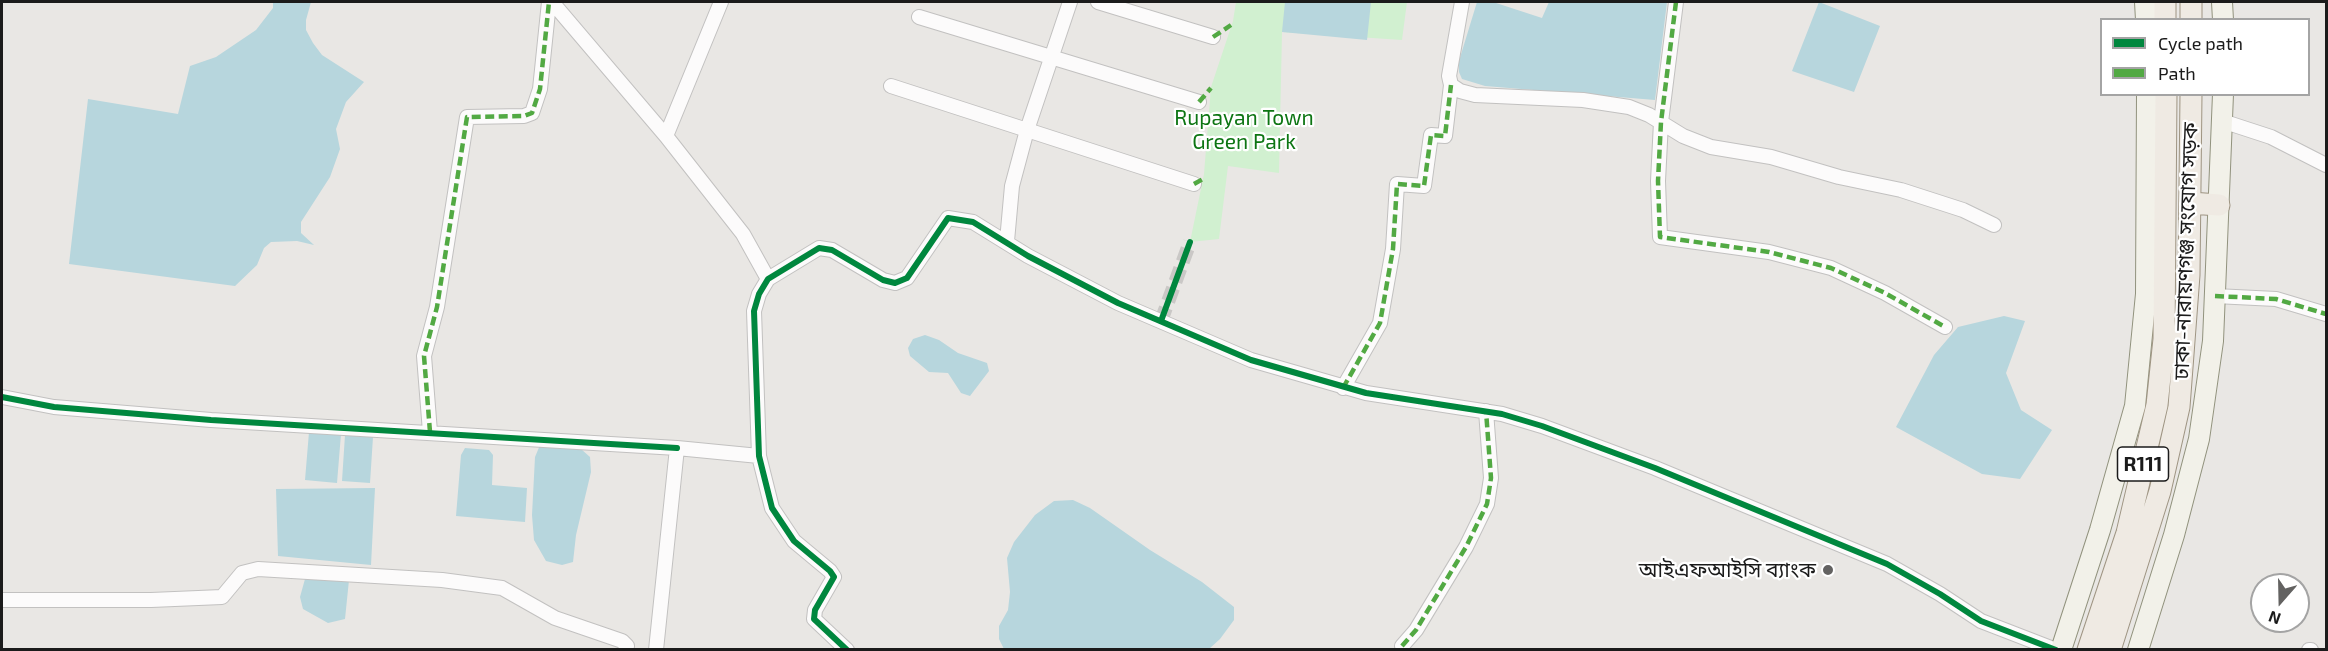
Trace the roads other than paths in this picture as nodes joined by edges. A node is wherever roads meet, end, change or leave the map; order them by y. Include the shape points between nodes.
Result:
1 (550, 2) edge
2 (721, 2) edge
3 (1070, 2) edge
4 (1098, 2) edge
5 (1462, 2) edge
6 (1676, 2) edge
7 (2145, 2) edge
8 (2165, 2) edge
9 (2191, 2) edge
10 (2223, 2) edge
11 (919, 17) dead end
12 (2146, 18) edge
13 (2165, 18) edge
14 (2191, 18) edge
15 (2223, 18) edge
16 (1213, 37) dead end
17 (1052, 56) junction
18 (1451, 85) junction
19 (891, 86) dead end
20 (2147, 96) edge
21 (2166, 96) edge
22 (2191, 96) edge
23 (2223, 96) edge
24 (1199, 102) dead end
25 (1661, 122) junction
26 (2222, 122) junction
27 (1027, 130) junction
28 (666, 136) junction
29 (2326, 165) edge
30 (1194, 184) dead end
31 (2157, 199) junction
32 (2190, 203) junction
33 (2219, 204) junction
34 (1994, 225) dead end
35 (1007, 241) junction
36 (768, 279) junction
37 (2215, 296) junction
38 (2326, 314) edge
39 (1945, 327) dead end
40 (1343, 388) junction
41 (2, 397) edge
42 (1486, 411) junction
43 (430, 432) junction
44 (676, 448) junction
45 (759, 456) junction
46 (2, 600) edge
47 (1402, 646) dead end
48 (626, 650) edge
49 (656, 650) edge
50 (847, 650) edge
51 (2056, 650) edge
52 (2061, 650) edge
53 (2088, 650) edge
54 (2110, 650) edge
55 (2138, 650) edge

1 - 28 street
1 - 43 street via 540,89 532,113 467,117 442,283 424,357
2 - 28 street
3 - 17 street
4 - 16 street
5 - 18 street via 1451,61
6 - 25 street
7 - 12 street
8 - 13 main road
9 - 14 main road
10 - 15 street
11 - 17 street
17 - 24 street
17 - 27 street
18 - 25 street via 1475,95 1583,100 1629,107
18 - 40 street via 1445,136 1431,135 1424,186 1397,184 1393,249 1380,323
19 - 27 street
20 - 31 street
21 - 31 main road, ঢাকা-নারায়ণগঞ্জ সংযোগ সড়ক / R111
22 - 32 main road, ঢাকা-নারায়ণগঞ্জ সংযোগ সড়ক / R111
23 - 26 street
25 - 34 street via 1711,147 1771,157 1901,190 1963,210
25 - 39 street via 1659,237 1769,252 1831,268
26 - 29 street via 2271,137
26 - 33 street
27 - 30 street
27 - 35 street via 1012,186
28 - 36 street via 743,234
31 - 52 street via 2134,406
31 - 53 main road, ঢাকা-নারায়ণগঞ্জ সংযোগ সড়ক / R111 via 2166,273 2157,405 2127,533
32 - 33 main road
32 - 54 main road, ঢাকা-নারায়ণগঞ্জ সংযোগ সড়ক / R111 via 2179,407 2160,491
33 - 37 street
35 - 36 street via 973,222 948,218 908,278 895,283 832,250 819,248
35 - 40 street via 1108,298 1197,338 1251,360
36 - 45 street via 754,311
37 - 38 street via 2276,299
37 - 55 street via 2213,341 2199,439
40 - 42 street
41 - 43 street via 54,407 211,420
42 - 47 street via 1491,478 1479,525 1416,630
42 - 51 street via 1542,426 1830,539 1887,564 1981,621
43 - 44 street
44 - 45 street
44 - 49 street
45 - 50 street via 772,508 794,541 834,577 814,618
46 - 48 street via 222,597 242,573 258,569 442,580 502,588 555,618 622,640

